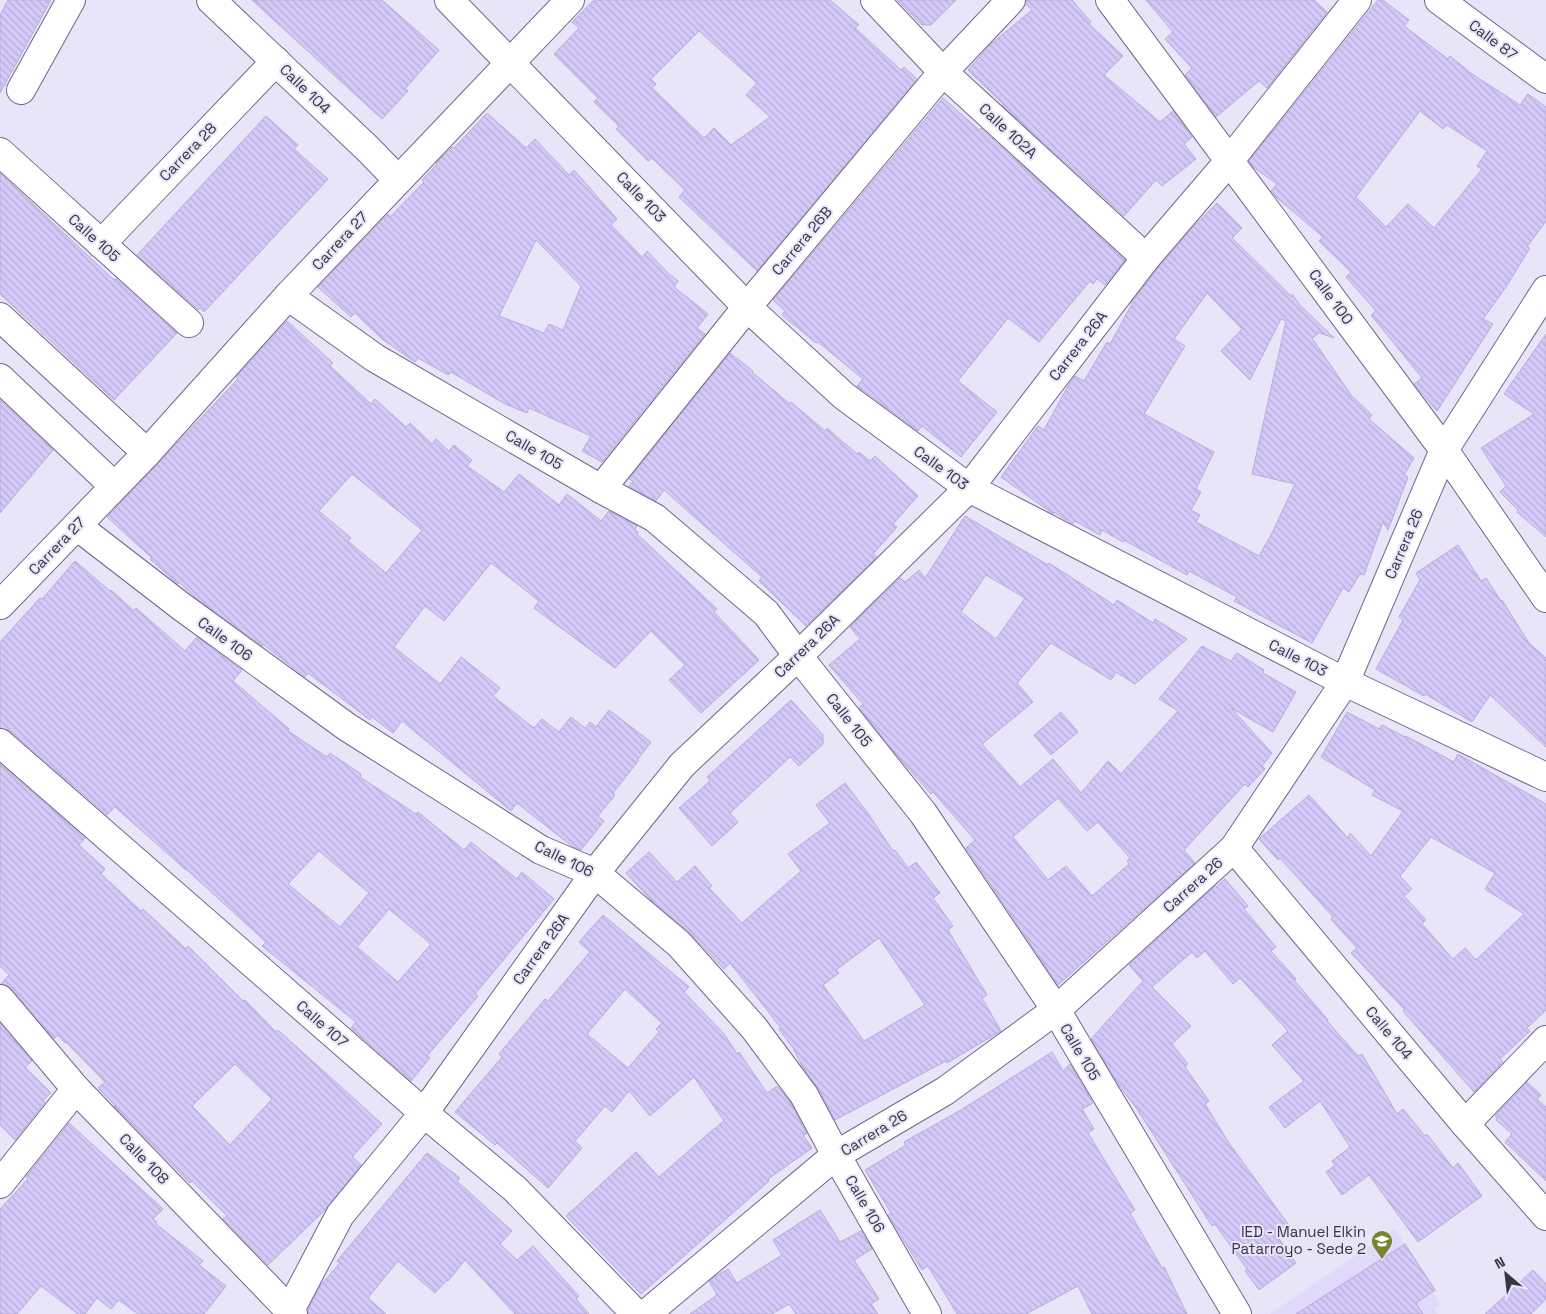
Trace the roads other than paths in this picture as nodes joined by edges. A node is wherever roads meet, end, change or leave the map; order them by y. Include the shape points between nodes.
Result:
1 (71, 0) edge
2 (211, 0) edge
3 (449, 0) edge
4 (570, 0) edge
5 (875, 0) edge
6 (1011, 0) edge
7 (1110, 0) edge
8 (1358, 0) edge
9 (1439, 0) edge
10 (276, 60) junction
11 (510, 62) junction
12 (943, 72) junction
13 (1546, 80) edge
14 (21, 90) dead end
15 (0, 152) edge
16 (1230, 160) junction
17 (398, 180) junction
18 (101, 244) junction
19 (1146, 258) junction
20 (1546, 290) edge
21 (288, 296) junction
22 (747, 307) junction
23 (0, 317) edge
24 (189, 323) dead end
25 (0, 378) edge
26 (1444, 450) junction
27 (147, 453) junction
28 (114, 486) junction
29 (969, 488) junction
30 (601, 489) junction
31 (77, 526) junction
32 (1546, 598) edge
33 (0, 604) edge
34 (798, 656) junction
35 (1345, 682) junction
36 (0, 743) edge
37 (1546, 777) edge
38 (1234, 848) junction
39 (595, 873) junction
40 (0, 999) edge
41 (1056, 1010) junction
42 (1546, 1040) edge
43 (76, 1089) junction
44 (424, 1113) junction
45 (1465, 1124) junction
46 (836, 1156) junction
47 (0, 1184) edge
48 (1546, 1216) edge
49 (290, 1313) edge
50 (636, 1314) edge
51 (646, 1314) edge
52 (927, 1314) edge
53 (1238, 1314) edge

1 - 14 street
2 - 10 street, Calle 104
3 - 11 street, Calle 103
4 - 11 street, Carrera 27
5 - 12 street, Calle 102A
6 - 12 street, Carrera 26B
7 - 16 street, Calle 100
8 - 16 street, Carrera 26A
9 - 13 street, Calle 87
10 - 17 street, Calle 104
10 - 18 street, Carrera 28
11 - 17 street, Carrera 27
11 - 22 street, Calle 103
12 - 19 street, Calle 102A
12 - 22 street, Carrera 26B
15 - 18 street, Calle 105
16 - 19 street, Carrera 26A
16 - 26 street, Calle 100
17 - 21 street, Carrera 27
18 - 24 street, Calle 105
19 - 29 street, Carrera 26A
20 - 26 street, Carrera 26
21 - 27 street, Carrera 27
21 - 30 street, Calle 105 via 375,358
22 - 29 street, Calle 103 via 844,396
22 - 30 street, Carrera 26B
23 - 27 street
25 - 28 street
26 - 32 street, Calle 100
26 - 35 street, Carrera 26
27 - 28 street, Carrera 27
28 - 31 street, Carrera 27
29 - 34 street, Carrera 26A
29 - 35 street, Calle 103
30 - 34 street, Calle 105 via 655,518 766,613
31 - 33 street, Carrera 27
31 - 39 street, Calle 106 via 347,728 541,850
34 - 39 street, Carrera 26A via 682,765
34 - 41 street, Calle 105 via 922,813
35 - 37 street, Calle 103
35 - 38 street, Carrera 26
36 - 44 street, Calle 107
38 - 41 street, Carrera 26
38 - 45 street, Calle 104
39 - 44 street, Carrera 26A
39 - 46 street, Calle 106 via 679,944 754,1028 804,1094
40 - 43 street, Calle 108
41 - 46 street, Carrera 26 via 945,1091
41 - 53 street, Calle 105
42 - 45 street
43 - 47 street
43 - 49 street, Calle 108
44 - 49 street, Carrera 26A via 340,1215
44 - 50 street, Calle 107 via 515,1189
45 - 48 street, Calle 104
46 - 51 street, Carrera 26
46 - 52 street, Calle 106

